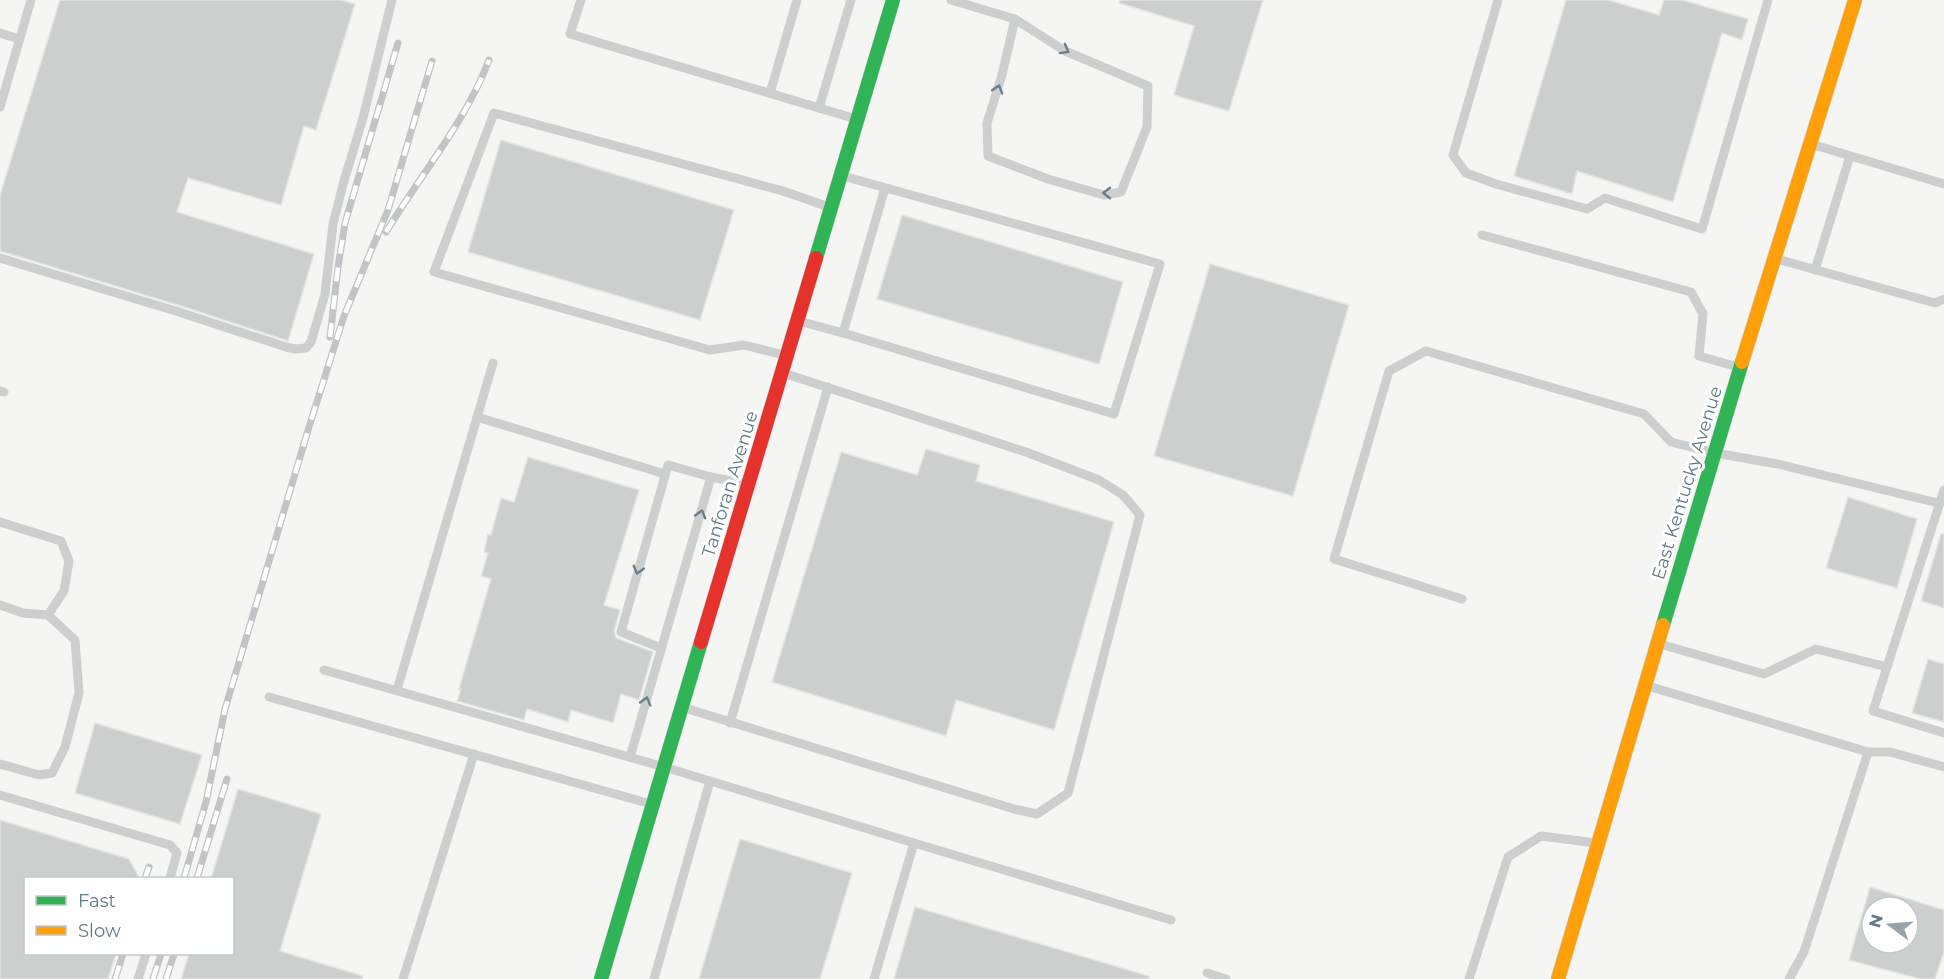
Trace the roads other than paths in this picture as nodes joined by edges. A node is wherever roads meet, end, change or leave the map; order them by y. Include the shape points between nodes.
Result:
1 (31, 0) edge
2 (392, 0) edge
3 (581, 0) edge
4 (797, 0) edge
5 (850, 0) edge
6 (893, 0) edge
7 (951, 0) edge
8 (1498, 0) edge
9 (1768, 0) edge
10 (1855, 0) edge
11 (1016, 18) junction
12 (0, 33) edge
13 (19, 39) junction
14 (770, 93) junction
15 (0, 107) edge
16 (819, 108) junction
17 (858, 120) junction
18 (1811, 144) junction
19 (1850, 156) junction
20 (841, 175) junction
21 (1944, 184) edge
22 (885, 188) junction
23 (831, 208) junction
24 (1482, 235) dead end
25 (0, 258) edge
26 (1774, 259) junction
27 (1815, 270) junction
28 (1944, 299) edge
29 (798, 320) junction
30 (843, 333) junction
31 (787, 356) junction
32 (493, 363) dead end
33 (1740, 368) junction
34 (782, 372) junction
35 (828, 387) junction
36 (477, 417) junction
37 (1714, 453) junction
38 (665, 474) junction
39 (711, 477) junction
40 (749, 484) junction
41 (1944, 490) edge
42 (1938, 503) junction
43 (0, 522) edge
44 (1462, 599) dead end
45 (0, 605) edge
46 (48, 615) junction
47 (1658, 644) junction
48 (661, 648) junction
49 (1887, 667) junction
50 (324, 670) dead end
51 (1645, 686) junction
52 (397, 690) junction
53 (269, 697) dead end
54 (682, 707) junction
55 (730, 723) junction
56 (1944, 733) edge
57 (1868, 752) junction
58 (474, 754) junction
59 (630, 757) junction
60 (0, 764) edge
61 (664, 767) junction
62 (1944, 767) edge
63 (710, 781) junction
64 (0, 795) edge
65 (653, 804) junction
66 (914, 843) junction
67 (1598, 844) junction
68 (171, 877) edge
69 (1171, 920) dead end
70 (146, 955) edge
71 (1208, 973) dead end
72 (604, 977) edge
73 (138, 979) edge
74 (403, 979) edge
75 (654, 979) edge
76 (874, 979) edge
77 (1226, 979) edge
78 (1469, 979) edge
79 (1558, 979) edge
80 (1790, 979) edge

1 - 13 lane
2 - 25 lane via 333,224 325,294 312,342 306,348 286,347
3 - 14 lane via 570,34
4 - 14 lane
5 - 16 lane
6 - 17 street, Tanforan Avenue
7 - 11 lane
8 - 9 lane via 1454,155 1466,173 1587,209 1605,198 1702,229
10 - 18 street, East Kentucky Avenue
11 -> 11 lane via 1065,51 1148,86 1147,127 1122,192 1104,195 988,156 987,123
12 - 13 lane
13 - 15 lane
14 - 16 lane
16 - 17 lane
17 - 20 street, Tanforan Avenue
18 - 19 lane
18 - 26 street, East Kentucky Avenue
19 - 21 lane
19 - 27 lane
20 - 22 lane
20 - 23 street, Tanforan Avenue
22 - 30 lane
22 - 30 lane via 1160,264 1114,414
23 - 29 street, Tanforan Avenue
23 - 31 lane via 783,191 494,113 435,272 711,350 744,345
24 - 33 lane via 1691,292 1703,314 1699,356
26 - 27 lane
26 - 33 street, East Kentucky Avenue
27 - 28 lane via 1935,303
29 - 30 lane
29 - 31 street, Tanforan Avenue
31 - 34 street, Tanforan Avenue
32 - 36 lane
33 - 37 street, East Kentucky Avenue
34 - 35 lane
34 - 40 street, Tanforan Avenue
35 - 55 lane
35 - 55 lane via 1099,480 1123,495 1140,515 1068,793 1037,814
36 - 38 lane
36 - 52 lane
37 - 42 lane via 1778,464
37 - 44 lane via 1671,442 1644,414 1426,351 1389,371 1334,558
37 - 47 street, East Kentucky Avenue
38 - 39 lane via 668,465
38 -> 48 lane via 621,632
39 - 40 lane
48 -> 39 lane
40 - 54 street, Tanforan Avenue
41 - 42 lane
42 - 49 lane
43 - 46 lane via 61,541 69,561 64,591
45 - 46 lane via 23,613
46 - 60 lane via 75,640 79,693 65,747 52,773 39,775
47 - 49 lane via 1764,674 1816,648
47 - 51 street, East Kentucky Avenue
59 -> 48 lane
49 - 56 lane via 1874,711
50 - 52 lane
51 - 57 lane
51 - 67 street, East Kentucky Avenue
52 - 59 lane
53 - 58 lane
54 - 55 lane
54 - 61 street, Tanforan Avenue
57 - 62 lane via 1890,752
57 - 80 lane via 1804,952
58 - 65 lane
58 - 74 lane
59 - 61 lane
61 - 63 lane
61 - 65 street, Tanforan Avenue
63 - 66 lane
63 - 75 lane
64 - 68 lane via 170,845 177,853
65 - 72 street, Tanforan Avenue
66 - 69 lane
66 - 76 lane
67 - 78 lane via 1541,836 1508,857
67 - 79 street, East Kentucky Avenue
70 - 73 lane
71 - 77 lane

